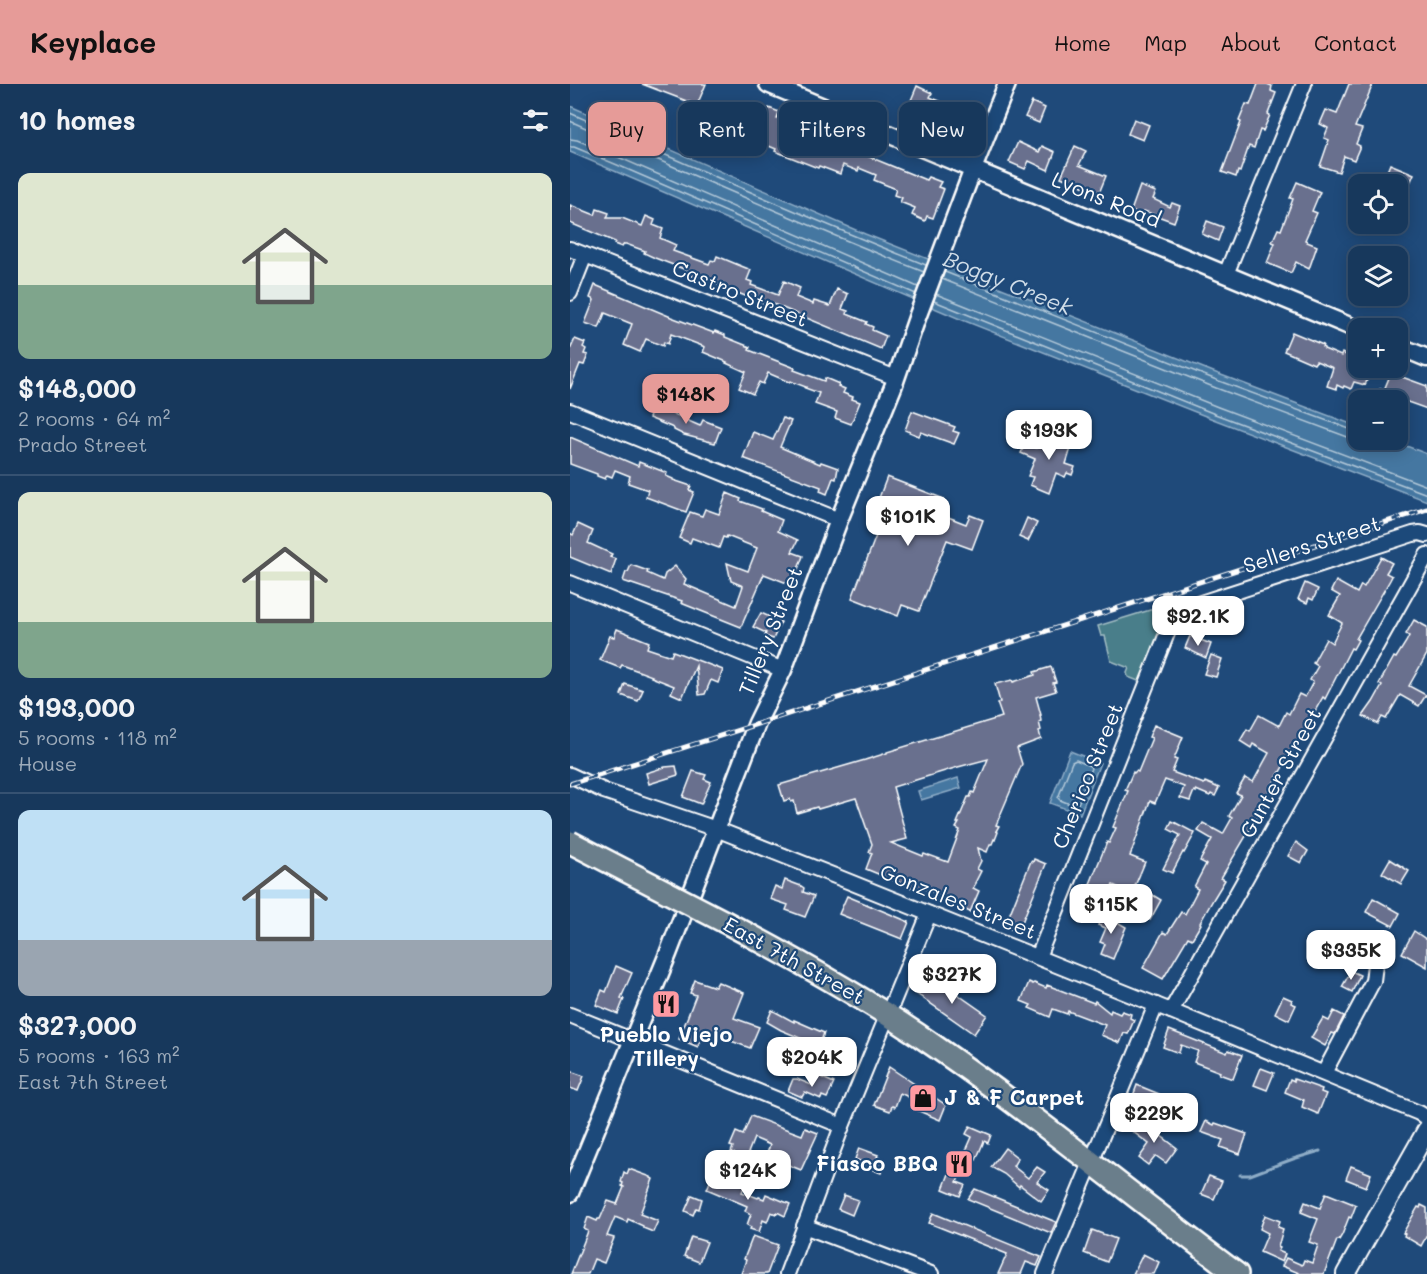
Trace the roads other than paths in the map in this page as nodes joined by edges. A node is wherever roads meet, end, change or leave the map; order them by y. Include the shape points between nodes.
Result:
1 (768, 84) edge
2 (1007, 84) edge
3 (1304, 84) edge
4 (973, 169) junction
5 (570, 249) edge
6 (585, 255) junction
7 (1226, 274) junction
8 (570, 293) edge
9 (1348, 325) edge
10 (1408, 350) edge
11 (1427, 358) edge
12 (896, 378) junction
13 (570, 411) edge
14 (839, 520) junction
15 (1427, 535) edge
16 (1427, 555) edge
17 (570, 583) edge
18 (1176, 611) joint
19 (783, 670) junction
20 (570, 775) edge
21 (717, 829) junction
22 (570, 842) edge
23 (929, 914) junction
24 (1375, 946) dead end
25 (1038, 957) junction
26 (1156, 1005) junction
27 (1171, 1011) junction
28 (570, 1015) edge
29 (887, 1015) junction
30 (632, 1040) junction
31 (1324, 1073) junction
32 (1427, 1118) edge
33 (842, 1126) junction
34 (1427, 1130) edge
35 (1092, 1162) junction
36 (570, 1193) edge
37 (804, 1226) junction
38 (787, 1274) edge
39 (931, 1274) edge
40 (1045, 1274) edge
41 (1237, 1274) edge
42 (1346, 1274) edge

1 - 4 street, Lyons Road
2 - 4 street, Tillery Street
3 - 7 street
4 - 7 street, Lyons Road
4 - 12 street, Tillery Street
5 - 6 street, Castro Street
6 - 8 street
6 - 12 street, Castro Street
7 - 9 street, Lyons Road
10 - 11 street
12 - 14 street, Tillery Street
13 - 14 street
14 - 19 street, Tillery Street
15 - 18 street, Sellers Street via 1413,534
16 - 27 street, Gunter Street
17 - 19 street
18 - 25 street, Cherico Street
19 - 21 street, Tillery Street
20 - 21 street, Gonzales Street via 604,791
21 - 23 street, Gonzales Street
21 - 30 street, Tillery Street
22 - 29 main road, East 7th Street, bridge via 776,948
23 - 25 street, Gonzales Street
23 - 29 street
24 - 31 street via 1373,981
25 - 26 street, Gonzales Street
26 - 27 street, Gonzales Street
26 - 35 street
27 - 31 street, Gonzales Street
28 - 30 street
29 - 33 street
29 - 35 main road, East 7th Street
30 - 33 street
30 - 36 street, Tillery Street
31 - 32 street, Gonzales Street
33 - 37 street
34 - 42 main road
35 - 40 street
35 - 41 main road, East 7th Street
37 - 38 street
37 - 39 street

